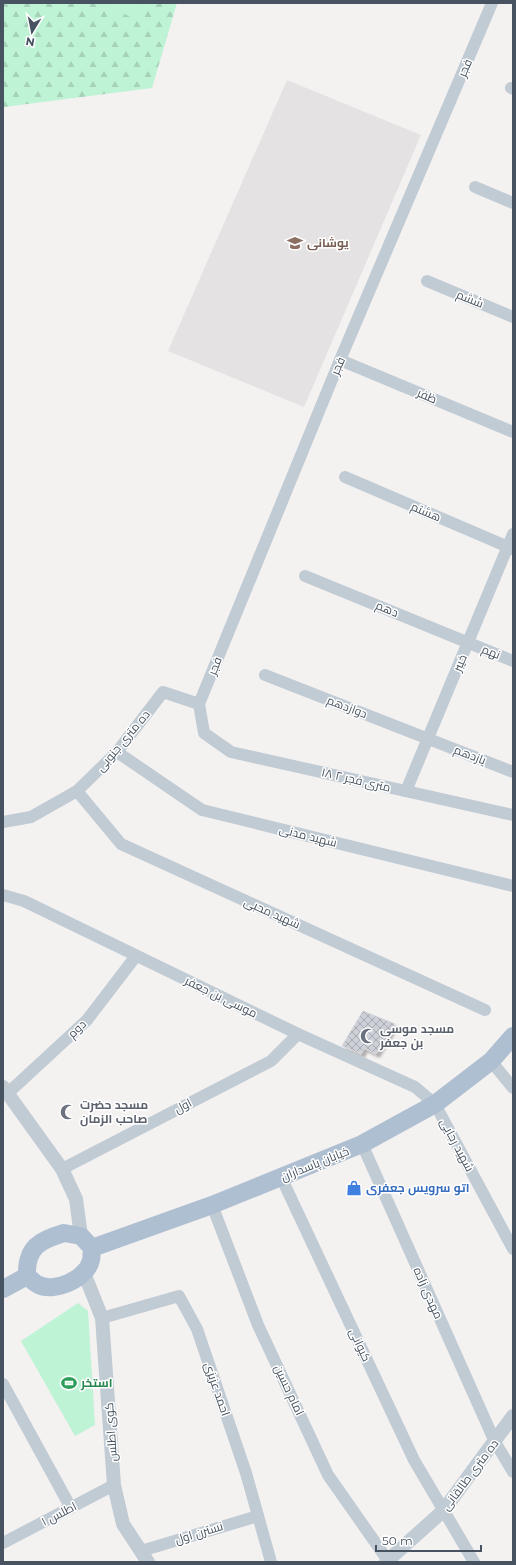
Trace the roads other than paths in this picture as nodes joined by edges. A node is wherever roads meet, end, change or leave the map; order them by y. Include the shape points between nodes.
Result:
1 (492, 3) edge
2 (475, 187) dead end
3 (513, 203) edge
4 (427, 281) dead end
5 (513, 317) edge
6 (340, 360) junction
7 (513, 432) edge
8 (345, 478) dead end
9 (513, 534) edge
10 (510, 547) edge
11 (305, 576) dead end
12 (468, 642) junction
13 (513, 661) edge
14 (265, 675) dead end
15 (199, 704) junction
16 (428, 739) junction
17 (117, 752) junction
18 (513, 772) edge
19 (77, 791) junction
20 (406, 791) junction
21 (513, 815) edge
22 (3, 822) edge
23 (513, 886) edge
24 (3, 895) edge
25 (136, 956) junction
26 (485, 1010) dead end
27 (298, 1034) junction
28 (513, 1036) edge
29 (491, 1061) junction
30 (513, 1088) edge
31 (6, 1090) edge
32 (435, 1104) junction
33 (362, 1144) junction
34 (62, 1169) junction
35 (281, 1177) junction
36 (212, 1205) junction
37 (86, 1242) junction
38 (513, 1249) edge
39 (84, 1274) junction
40 (27, 1276) junction
41 (3, 1289) edge
42 (102, 1318) junction
43 (3, 1384) edge
44 (513, 1416) edge
45 (495, 1442) junction
46 (513, 1472) edge
47 (114, 1485) junction
48 (71, 1508) junction
49 (444, 1511) junction
50 (258, 1516) junction
51 (3, 1543) edge
52 (145, 1556) edge
53 (388, 1561) edge
54 (271, 1562) edge
55 (474, 1562) edge

1 - 6 street, فجر
2 - 3 street
4 - 5 street, ششم
6 - 7 street, ظفر
6 - 15 street, فجر
8 - 10 street, هشتم
9 - 10 street, خیبر
10 - 12 street, خیبر
11 - 12 street, دهم
12 - 13 street, نهم
12 - 16 street, خیبر
14 - 16 street, دوازدهم
15 - 17 street, ده متری جنوبی via 163,692
15 - 20 street, ۱۸ متری فجر ۲ via 204,733 231,752
16 - 18 street, یازدهم
16 - 20 street, خیبر
17 - 19 street, ده متری جنوبی
17 - 23 street, شهید مدنی via 202,810
19 - 22 street, ده متری جنوبی via 32,817
19 - 26 street, شهید محبی via 121,844
20 - 21 street, ۱۸ متری فجر ۲
24 - 25 street, موسی بن جعفر via 24,901
25 - 27 street, موسی بن جعفر
25 - 31 street, دوم via 87,1020
27 - 32 street, موسی بن جعفر via 415,1087
27 - 34 street, اول via 271,1061
28 - 29 main road, خیابان پاسداران
29 - 30 street
29 - 32 main road, خیابان پاسداران
31 - 34 street
32 - 33 main road, خیابان پاسداران
32 - 38 street, شهید رجایی
33 - 35 main road, خیابان پاسداران
33 - 45 street, مهدی زاده
34 - 37 street via 76,1199
35 - 36 main road, خیابان پاسداران
35 - 49 street, کیوانی via 414,1460
36 - 37 main road, خیابان پاسداران
36 - 53 street, امام حسین via 258,1325 328,1475
37 - 39 main road via 91,1261
37 - 40 main road via 64,1233 46,1238 32,1250 26,1263
39 - 40 main road via 68,1283 52,1287 37,1284
39 - 42 street, کوی اطلس
40 - 41 main road
42 - 47 street, کوی اطلس
42 - 50 street, احمد عزیزی via 179,1296 197,1329
43 - 48 street
44 - 45 street, ده متری طالقانی
45 - 46 street, مهدی زاده
45 - 49 street, ده متری طالقانی
47 - 48 street, اطلس ۱
47 - 52 street, کوی اطلس via 123,1524
48 - 51 street, اطلس ۱
49 - 53 street, ده متری طالقانی
49 - 55 street, کیوانی
50 - 52 street, نسترن اول
50 - 54 street, احمد عزیزی

